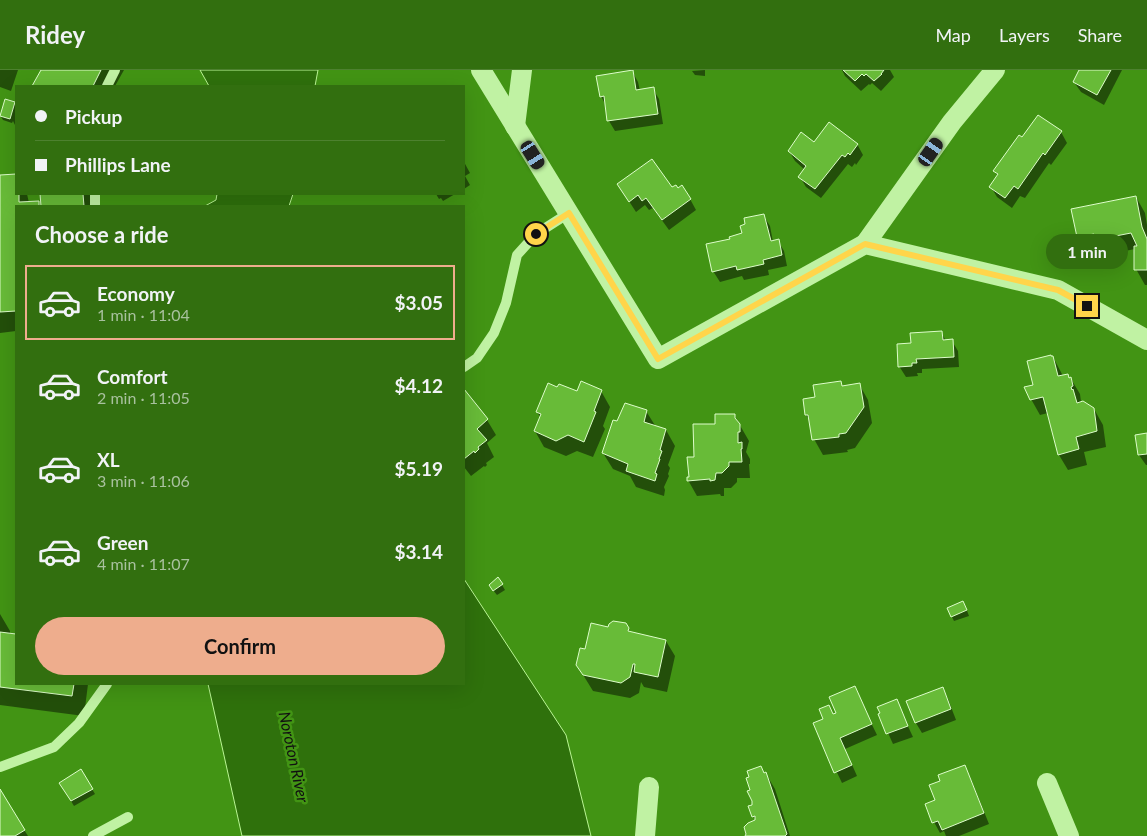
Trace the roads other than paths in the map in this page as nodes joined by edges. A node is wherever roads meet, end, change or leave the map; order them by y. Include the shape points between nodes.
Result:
1 (115, 70) edge
2 (481, 70) edge
3 (522, 70) edge
4 (995, 70) edge
5 (108, 85) edge
6 (515, 126) junction
7 (569, 213) junction
8 (865, 244) junction
9 (1147, 340) edge
10 (465, 366) edge
11 (106, 685) edge
12 (0, 767) edge
13 (1047, 783) dead end
14 (649, 787) dead end
15 (128, 817) dead end
16 (93, 836) edge
17 (645, 836) edge
18 (1069, 836) edge

1 - 5 lane
2 - 6 street
3 - 6 street
4 - 8 street via 952,122
6 - 7 street
7 - 8 street via 658,359
7 - 10 lane via 536,234 518,255 506,303 494,333 477,358
8 - 9 street via 1058,290
11 - 12 lane via 79,724 54,747
13 - 18 street
14 - 17 street
15 - 16 lane

